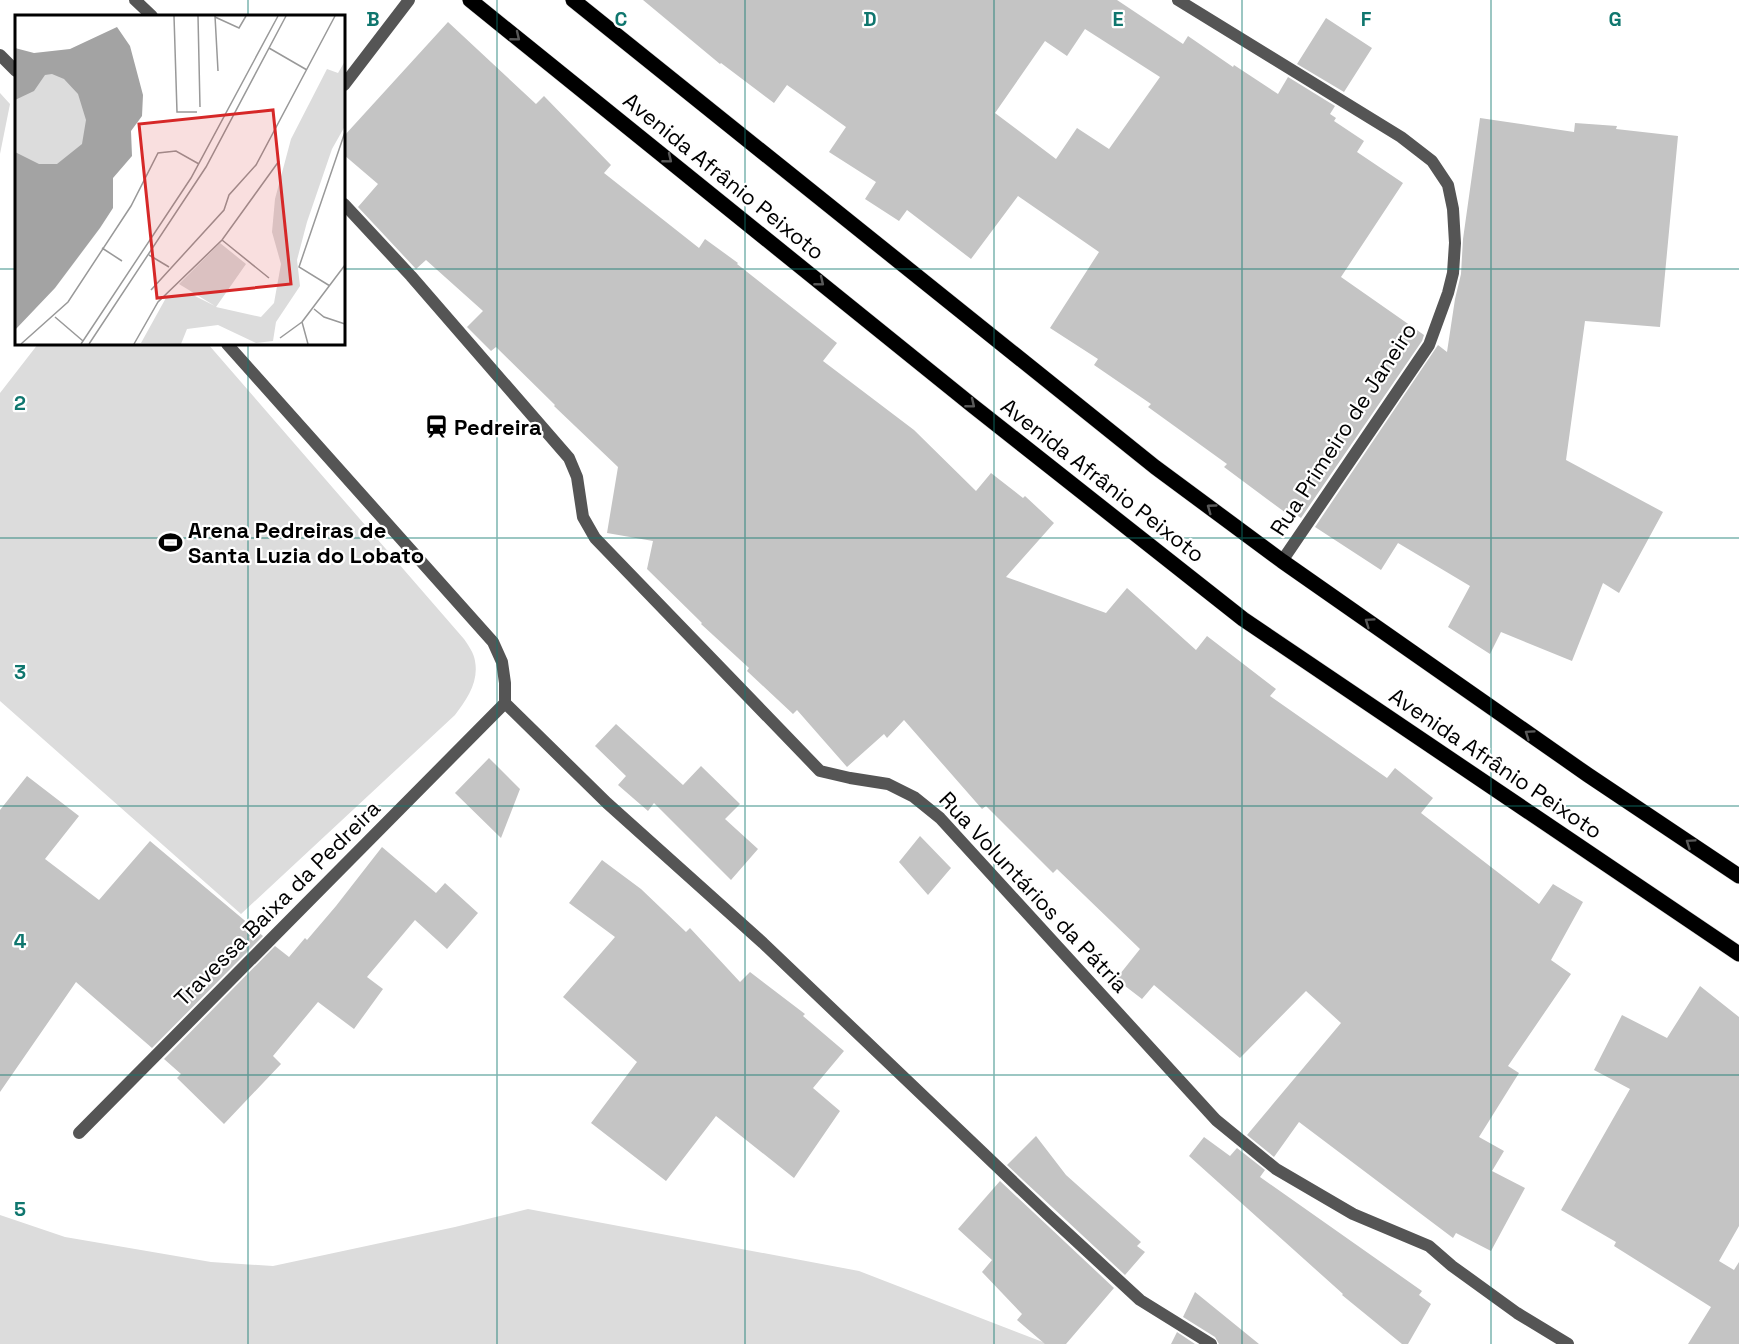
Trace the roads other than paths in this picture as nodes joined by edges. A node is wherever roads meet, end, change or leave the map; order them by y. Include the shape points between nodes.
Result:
1 (135, 0) edge
2 (409, 0) edge
3 (470, 0) edge
4 (573, 0) edge
5 (1178, 0) edge
6 (151, 15) edge
7 (0, 55) edge
8 (15, 70) edge
9 (345, 84) edge
10 (345, 205) edge
11 (228, 345) edge
12 (1282, 561) junction
13 (506, 702) junction
14 (1739, 876) edge
15 (1739, 954) edge
16 (79, 1134) dead end
17 (1211, 1344) edge
18 (1568, 1344) edge

1 - 6 street
2 - 9 street
3 -> 15 main road, Avenida Afrânio Peixoto via 1243,620
12 -> 4 main road, Avenida Afrânio Peixoto via 1155,467
5 - 12 street, Rua Primeiro de Janeiro via 1401,137 1432,161 1448,184 1453,209 1453,273 1429,345
7 - 8 street
10 - 18 street, Rua Voluntários da Pátria via 569,458 584,516 595,538 820,771 888,784 914,797 940,818 1216,1120 1276,1169 1353,1214 1430,1246 1452,1266
11 - 13 street via 493,642 502,662
14 -> 12 main road, Avenida Afrânio Peixoto
13 - 16 street, Travessa Baixa da Pedreira
13 - 17 street via 607,803 763,943 1140,1300

